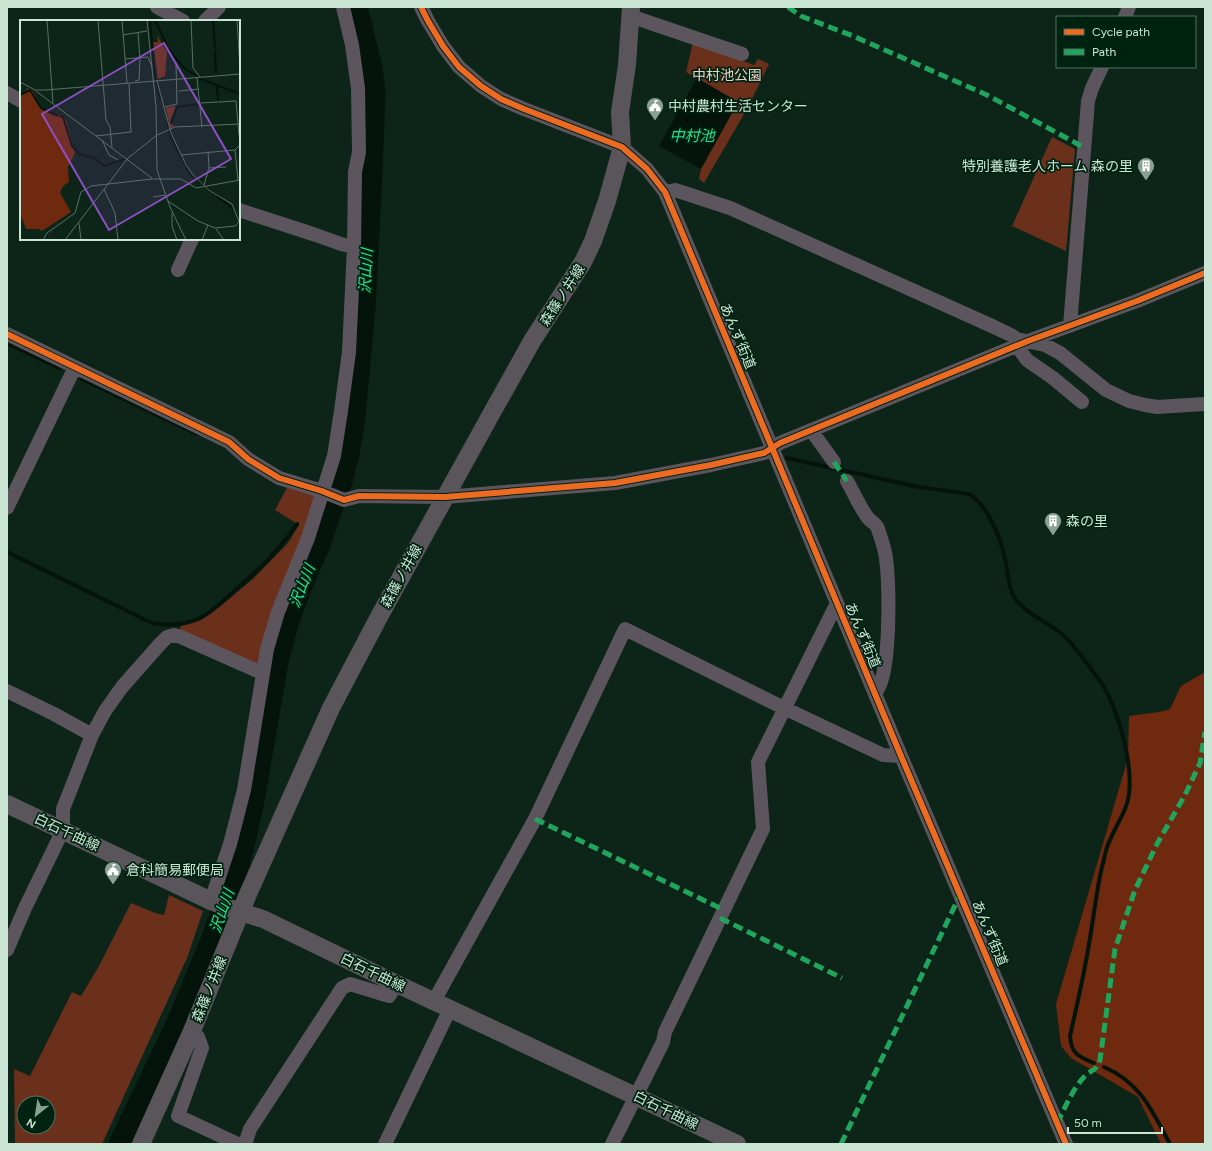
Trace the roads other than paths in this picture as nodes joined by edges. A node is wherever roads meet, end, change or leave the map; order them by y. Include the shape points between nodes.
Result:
1 (157, 7) edge
2 (219, 7) edge
3 (343, 7) edge
4 (422, 7) edge
5 (631, 12) edge
6 (181, 20) edge
7 (206, 20) edge
8 (742, 54) dead end
9 (1102, 68) edge
10 (7, 93) edge
11 (20, 100) edge
12 (622, 147) junction
13 (664, 192) junction
14 (240, 210) edge
15 (192, 240) edge
16 (354, 247) junction
17 (178, 270) dead end
18 (1205, 273) edge
19 (1070, 326) junction
20 (7, 334) edge
21 (1022, 344) junction
22 (75, 367) junction
23 (1082, 402) dead end
24 (1205, 404) edge
25 (811, 430) junction
26 (772, 449) junction
27 (834, 462) dead end
28 (847, 480) dead end
29 (325, 493) junction
30 (445, 497) junction
31 (7, 508) edge
32 (837, 604) junction
33 (262, 673) junction
34 (7, 691) edge
35 (875, 693) junction
36 (784, 708) junction
37 (92, 735) junction
38 (901, 756) junction
39 (7, 804) edge
40 (63, 830) junction
41 (212, 902) junction
42 (238, 912) junction
43 (7, 950) edge
44 (397, 984) junction
45 (434, 1001) junction
46 (450, 1009) junction
47 (192, 1031) junction
48 (636, 1096) junction
49 (141, 1144) edge
50 (238, 1144) edge
51 (245, 1144) edge
52 (385, 1144) edge
53 (612, 1144) edge
54 (737, 1144) edge
55 (1066, 1144) edge

1 - 6 street
2 - 7 street
3 - 16 street via 358,88 359,152 355,172
4 - 12 street, あんず街道 via 443,46 459,67 481,86 501,99
5 - 8 street
5 - 12 main road, 森篠ノ井線 via 620,112
9 - 19 street via 1088,101
10 - 11 street
12 - 13 street, あんず街道 via 647,169
12 - 30 main road, 森篠ノ井線 via 607,201 583,262 532,341
13 - 21 street via 675,190 730,208 986,323 1011,335
13 - 26 street, あんず街道
14 - 16 street
15 - 17 street
16 - 29 street via 349,352 334,456
18 - 19 street
19 - 21 street
20 - 22 street
21 - 23 street via 1027,360
21 - 24 street via 1045,345 1060,353 1106,390 1129,401 1157,406
21 - 25 street
22 - 29 street via 229,442 248,460 279,478
22 - 31 street
25 - 26 street
25 - 27 street
26 - 30 street via 711,465 615,483
26 - 32 street, あんず街道
28 - 35 street via 869,520 878,526 886,558 889,627 882,679
29 - 30 street via 344,500 359,496
29 - 33 street via 278,612
30 - 42 main road, 森篠ノ井線 via 331,708
32 - 35 street, あんず街道
32 - 36 street
33 - 37 street via 181,636 167,637 122,687
33 - 41 street via 244,790
34 - 37 street
35 - 38 street, あんず街道
36 - 38 street via 884,755
36 - 45 street via 625,629 535,819
36 - 48 street via 758,762 763,829
37 - 40 street via 64,809
38 - 55 street, あんず街道
39 - 40 main road, 白石千曲線
40 - 41 main road, 白石千曲線
40 - 43 street
41 - 42 main road, 白石千曲線
42 - 44 main road, 白石千曲線 via 263,919
42 - 47 main road, 森篠ノ井線
44 - 45 main road, 白石千曲線
44 - 51 street via 389,996 350,984 342,988 250,1129
45 - 46 main road, 白石千曲線
46 - 48 main road, 白石千曲線
46 - 52 street
47 - 49 main road, 森篠ノ井線
47 - 50 street via 198,1037 202,1048 178,1116
48 - 53 street
48 - 54 main road, 白石千曲線

